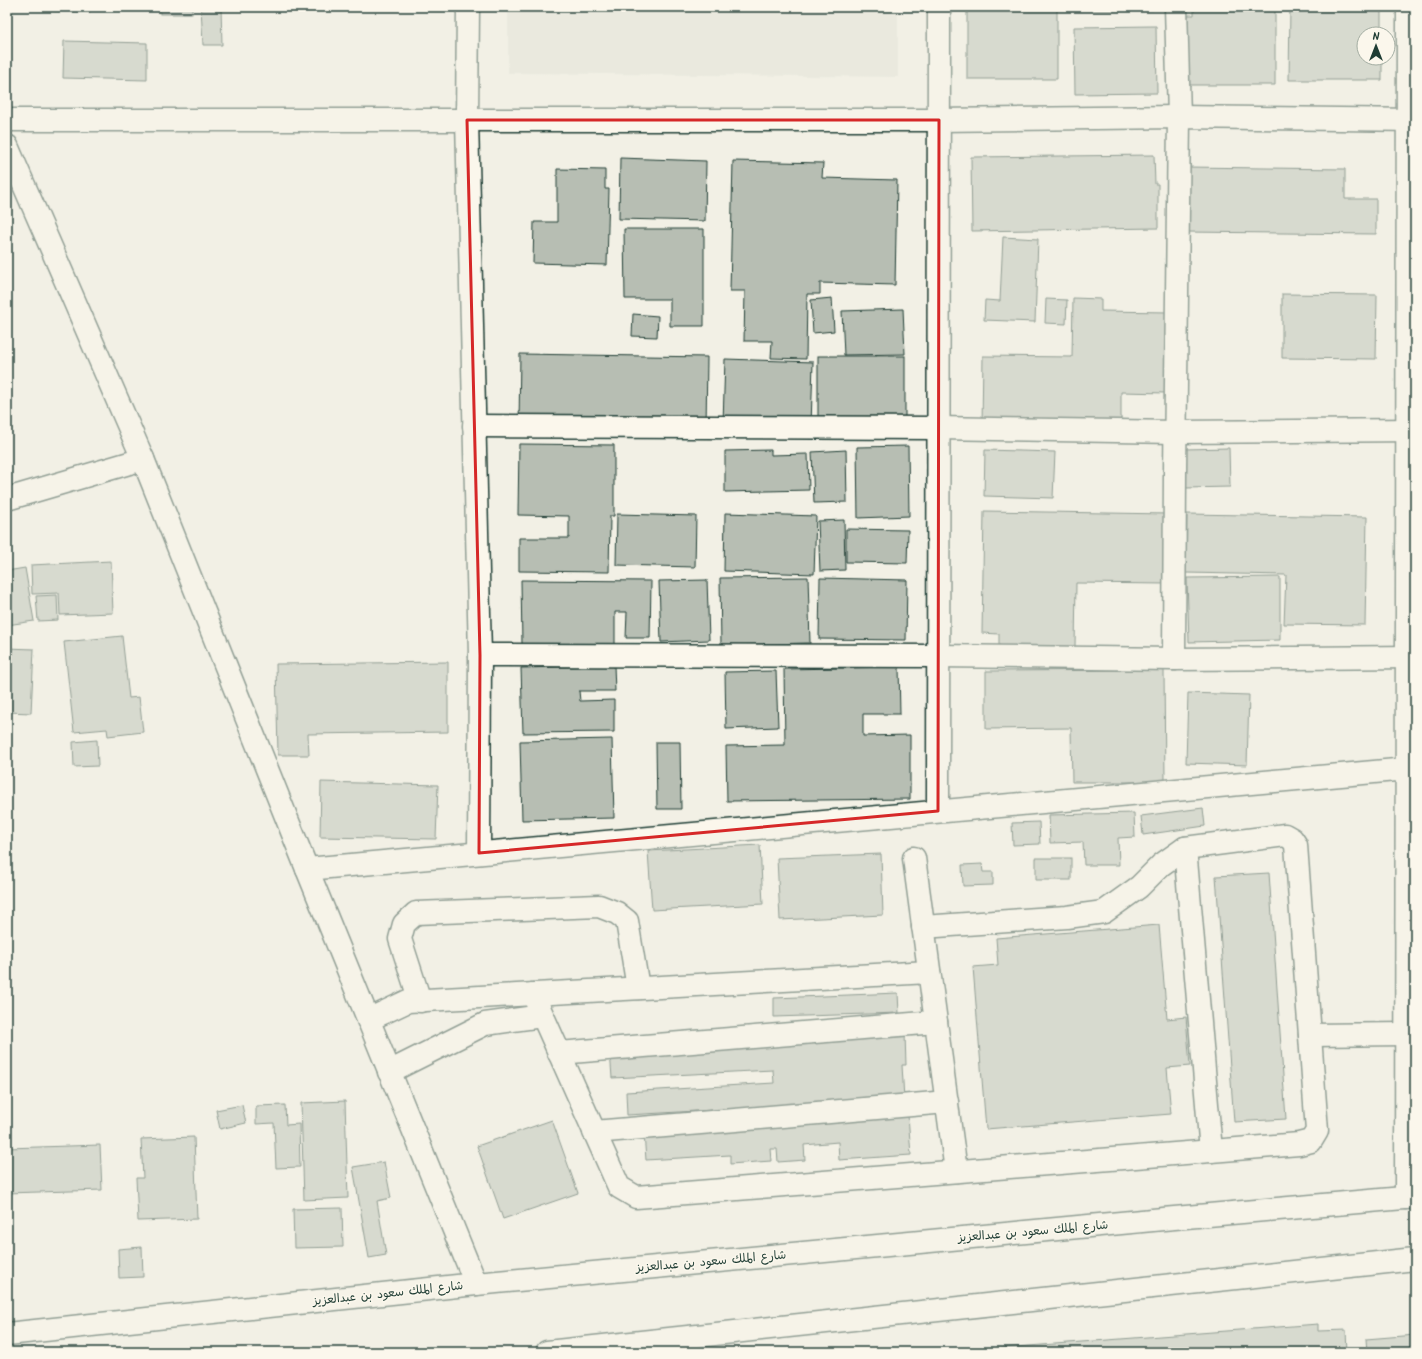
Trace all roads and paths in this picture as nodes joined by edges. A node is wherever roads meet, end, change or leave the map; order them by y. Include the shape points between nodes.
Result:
1 (468, 7) edge
2 (938, 7) edge
3 (1176, 7) edge
4 (1408, 7) edge
5 (1179, 117) junction
6 (1411, 119) edge
7 (7, 120) edge
8 (468, 120) junction
9 (938, 120) junction
10 (7, 146) edge
11 (474, 426) junction
12 (938, 428) junction
13 (1411, 430) edge
14 (1176, 432) junction
15 (143, 459) junction
16 (7, 499) edge
17 (480, 655) junction
18 (938, 656) junction
19 (1411, 657) edge
20 (1174, 659) junction
21 (1407, 769) junction
22 (938, 811) junction
23 (1185, 848) junction
24 (479, 853) junction
25 (914, 858) dead end
26 (307, 869) junction
27 (923, 927) junction
28 (1411, 957) edge
29 (929, 972) junction
30 (638, 988) junction
31 (533, 994) junction
32 (420, 1001) junction
33 (542, 1016) junction
34 (368, 1020) junction
35 (936, 1022) junction
36 (1406, 1034) junction
37 (1310, 1035) junction
38 (559, 1053) junction
39 (389, 1072) junction
40 (947, 1102) junction
41 (594, 1132) junction
42 (1211, 1151) junction
43 (956, 1171) junction
44 (1410, 1198) edge
45 (1415, 1259) edge
46 (476, 1284) junction
47 (7, 1334) edge
48 (547, 1352) edge

1 - 8 street
2 - 9 street
3 - 5 street
4 - 6 street
5 - 6 street
5 - 9 street
5 - 14 street
6 - 13 street
7 - 8 street
8 - 9 street
8 - 11 street
9 - 12 street
10 - 15 street
11 - 12 street
11 - 17 street
12 - 14 street
12 - 18 street
13 - 14 street
13 - 19 street
14 - 20 street
15 - 16 street
15 - 26 street
17 - 18 street
17 - 24 street
18 - 20 street
18 - 22 street
19 - 20 street
19 - 21 street
21 - 22 street
21 - 28 street
22 - 24 street
23 - 27 street via 1161,865 1139,887 1104,912
23 - 37 street via 1285,835 1292,839 1296,845
23 - 42 street
24 - 26 street
25 - 27 street
26 - 34 street
27 - 29 street
28 - 36 street
29 - 30 street
29 - 35 street
30 - 31 street
30 - 32 street via 627,921 617,913 599,906 416,913 404,924 400,939
31 - 32 street
31 - 33 street
32 - 34 street via 408,1001
33 - 38 street
33 - 39 street via 485,1024
34 - 39 street
35 - 38 street
35 - 40 street
36 - 37 street
36 - 44 street
37 - 42 street via 1317,1131 1311,1141
38 - 41 street
39 - 46 street
40 - 41 street
40 - 43 street
41 - 43 street via 619,1187 636,1197
42 - 43 street
44 - 46 street, شارع الملك سعود بن عبدالعزيز via 1155,1219
45 - 48 street
46 - 47 street, شارع الملك سعود بن عبدالعزيز

